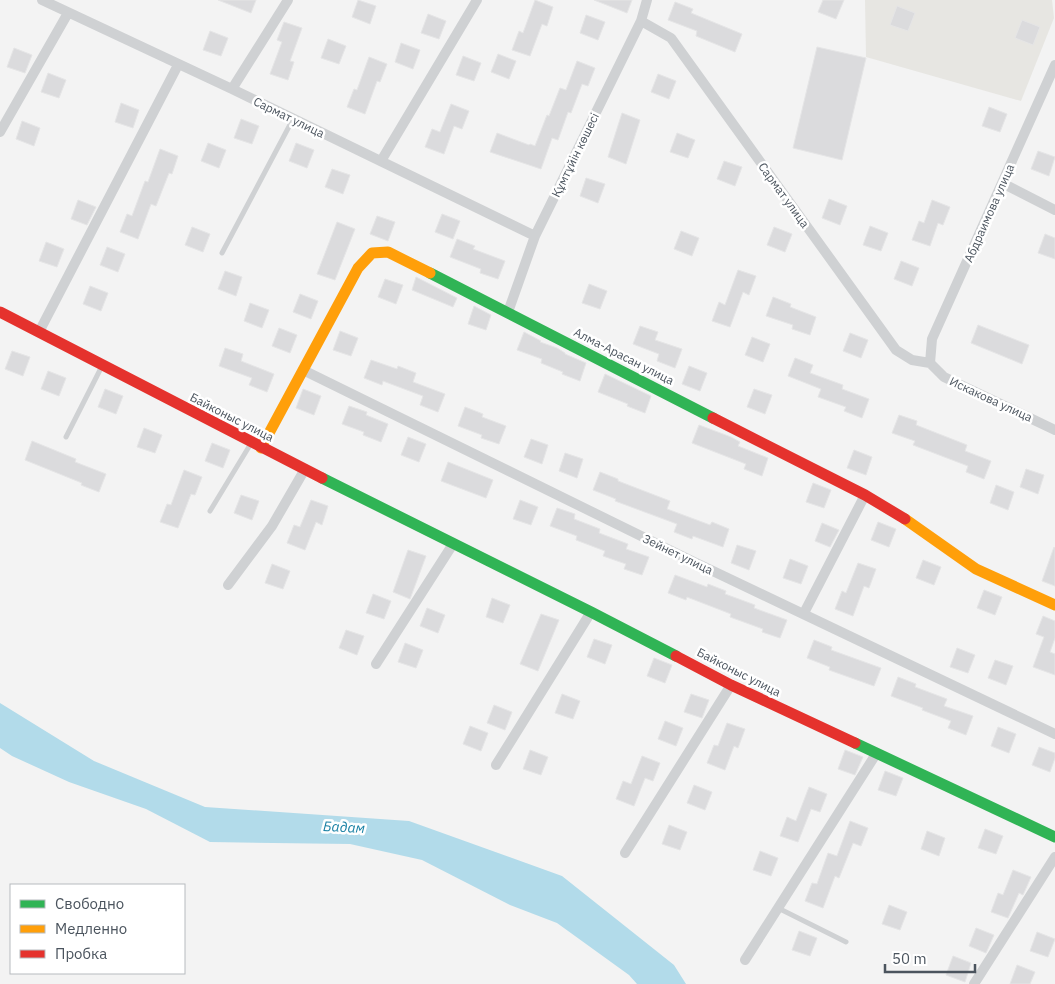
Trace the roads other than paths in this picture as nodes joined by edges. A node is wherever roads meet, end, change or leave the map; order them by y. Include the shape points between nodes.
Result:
1 (42, 0) edge
2 (288, 0) edge
3 (477, 0) edge
4 (647, 0) edge
5 (68, 13) junction
6 (641, 21) junction
7 (1055, 64) edge
8 (178, 65) junction
9 (232, 89) junction
10 (293, 118) junction
11 (0, 132) edge
12 (381, 161) junction
13 (1002, 183) junction
14 (1055, 210) edge
15 (535, 236) junction
16 (222, 253) dead end
17 (0, 312) edge
18 (508, 312) junction
19 (39, 332) junction
20 (930, 363) junction
21 (103, 366) junction
22 (303, 370) junction
23 (1055, 430) edge
24 (66, 437) dead end
25 (256, 445) junction
26 (305, 469) junction
27 (865, 495) junction
28 (210, 511) dead end
29 (453, 544) junction
30 (228, 585) dead end
31 (1055, 605) edge
32 (591, 612) junction
33 (804, 613) junction
34 (376, 664) dead end
35 (731, 684) junction
36 (1055, 734) edge
37 (876, 754) junction
38 (496, 765) dead end
39 (1055, 837) edge
40 (625, 853) dead end
41 (1055, 858) edge
42 (778, 908) junction
43 (846, 942) dead end
44 (745, 960) dead end
45 (974, 984) edge

1 - 5 street, Сармат улица
2 - 9 street
3 - 12 street
4 - 6 street, Құмтұйiн көшесі
5 - 8 street, Сармат улица
5 - 11 street
6 - 15 street, Құмтұйiн көшесі
6 - 20 street, Сармат улица via 671,38 896,350 912,360
7 - 13 street, Абдраимова улица
8 - 9 street, Сармат улица
8 - 19 street
9 - 10 street, Сармат улица
10 - 12 street, Сармат улица
10 - 16 lane
12 - 15 street, Сармат улица
13 - 14 street
13 - 20 street, Абдраимова улица via 932,339
15 - 18 street, Құмтұйiн көшесі
17 - 19 street, Байконыс улица
18 - 22 street, Алма-Арасан улица via 388,252 372,253 358,268
18 - 27 street, Алма-Арасан улица
19 - 21 street, Байконыс улица
20 - 23 street, Искакова улица via 944,377
21 - 24 lane
21 - 25 street, Байконыс улица
22 - 25 street, Алма-Арасан улица
22 - 33 street, Зейнет улица
25 - 26 street, Байконыс улица
25 - 28 lane
26 - 29 street, Байконыс улица
26 - 30 street via 272,526
27 - 31 street, Алма-Арасан улица via 976,569
27 - 33 street
29 - 32 street, Байконыс улица
29 - 34 street
32 - 35 street, Байконыс улица
32 - 38 street
33 - 36 street, Зейнет улица
35 - 37 street, Байконыс улица
35 - 40 street
37 - 39 street, Байконыс улица
37 - 42 street
41 - 45 street
42 - 43 lane
42 - 44 street

